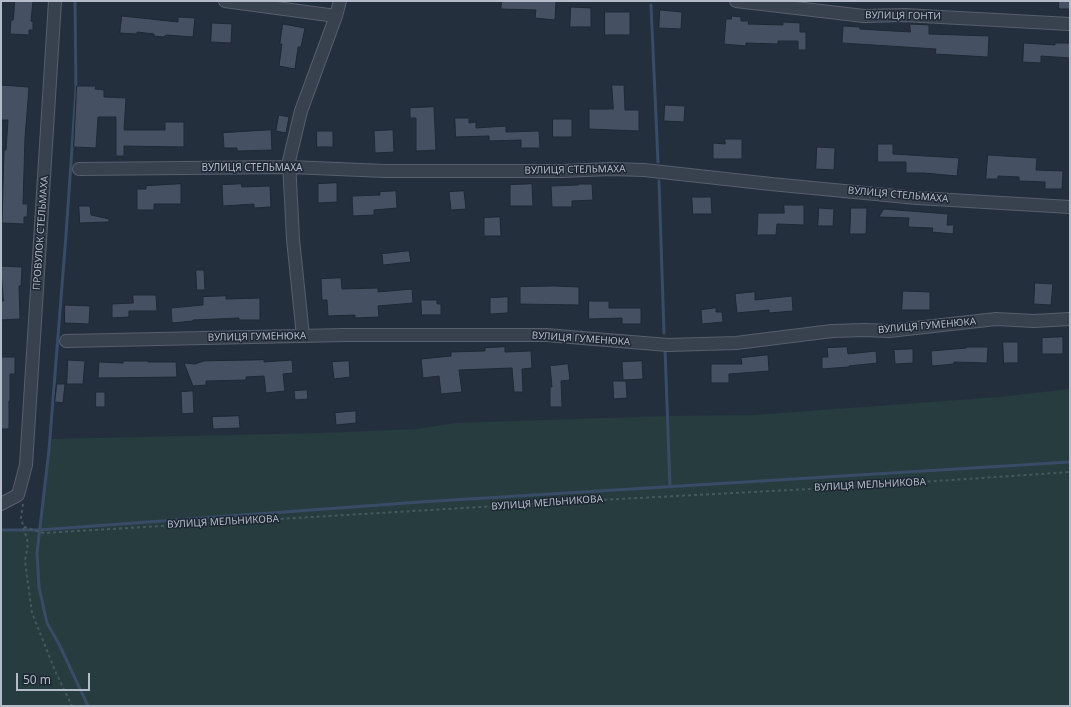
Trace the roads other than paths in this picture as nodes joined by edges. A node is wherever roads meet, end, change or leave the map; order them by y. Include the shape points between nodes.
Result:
1 (56, 1) edge
2 (225, 1) edge
3 (340, 1) edge
4 (736, 1) edge
5 (336, 16) junction
6 (1070, 24) edge
7 (290, 167) junction
8 (79, 169) dead end
9 (1070, 207) edge
10 (1070, 319) edge
11 (303, 336) junction
12 (66, 341) dead end
13 (1, 504) edge

1 - 13 street, ПРОВУЛОК СТЕЛЬМАХА via 26,465 18,494
2 - 5 street
3 - 5 street
4 - 6 street, ВУЛИЦЯ ГОНТИ via 864,16 904,15
5 - 7 street via 301,111 288,162
7 - 8 street, ВУЛИЦЯ СТЕЛЬМАХА
7 - 9 street, ВУЛИЦЯ СТЕЛЬМАХА via 385,171 644,170 917,198
7 - 11 street via 293,239
10 - 11 street, ВУЛИЦЯ ГУМЕНЮКА via 996,319 889,331 832,331 736,343 668,345 546,334
11 - 12 street, ВУЛИЦЯ ГУМЕНЮКА

